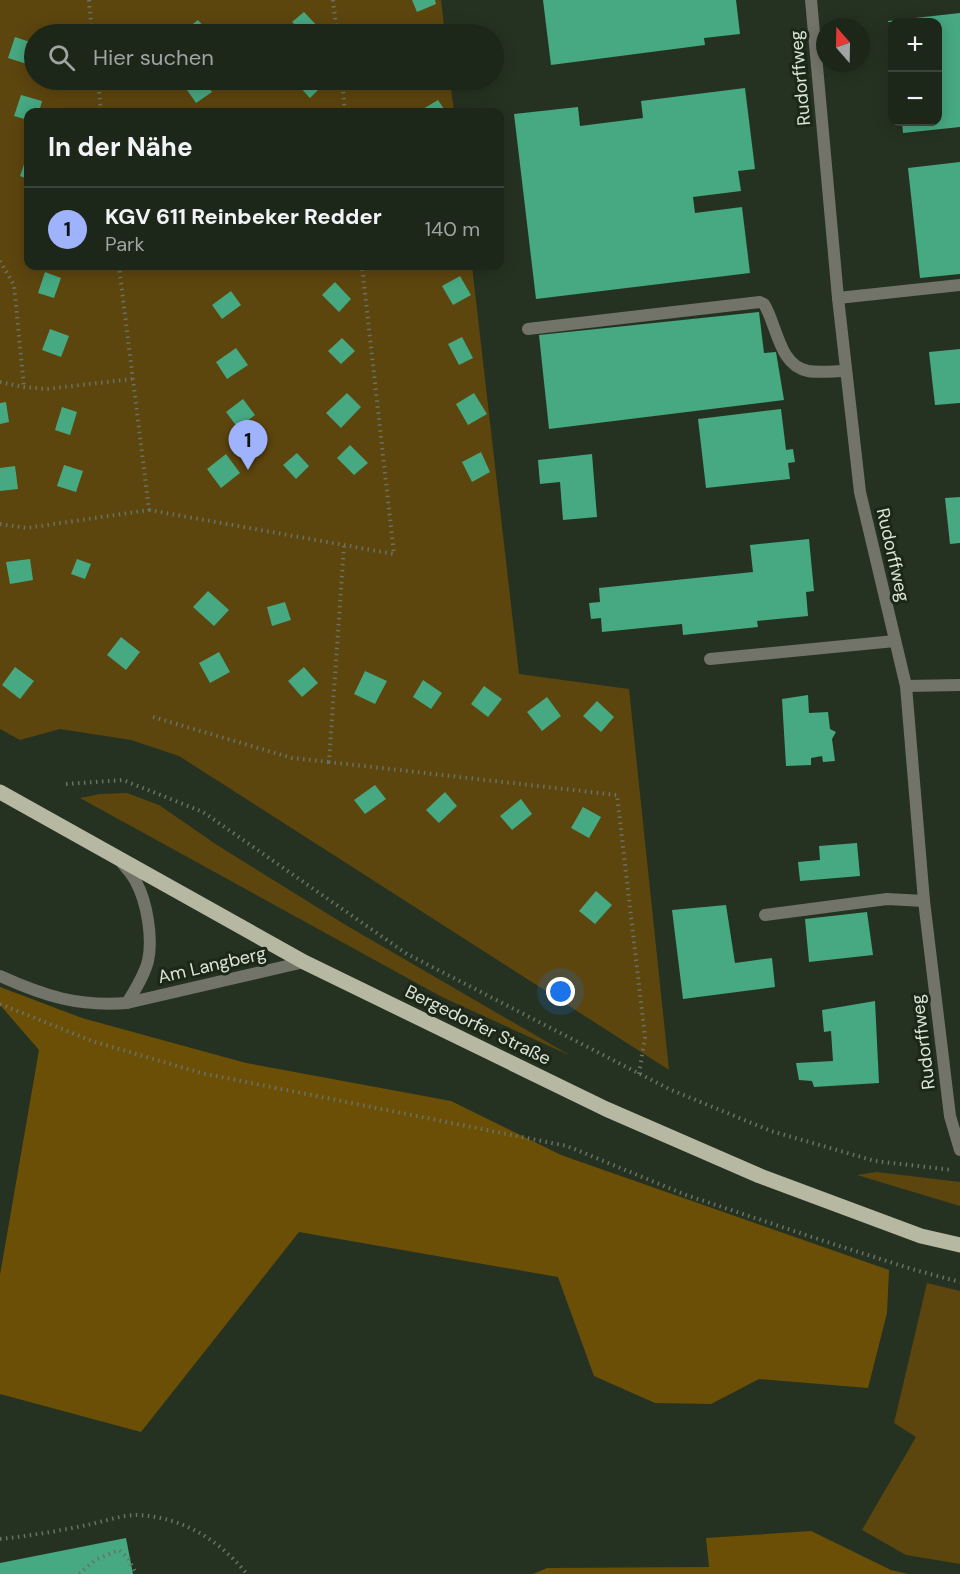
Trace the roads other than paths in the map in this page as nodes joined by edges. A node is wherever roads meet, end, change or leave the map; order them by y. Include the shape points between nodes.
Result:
1 (812, 0) edge
2 (960, 285) edge
3 (838, 298) junction
4 (528, 329) dead end
5 (846, 371) junction
6 (895, 641) junction
7 (710, 659) dead end
8 (960, 685) edge
9 (906, 686) junction
10 (0, 792) edge
11 (117, 858) junction
12 (924, 902) junction
13 (765, 915) dead end
14 (304, 962) junction
15 (0, 976) edge
16 (127, 1003) junction
17 (960, 1150) edge
18 (960, 1245) edge

1 - 3 street, Rudorffweg
2 - 3 street
3 - 5 street, Rudorffweg
4 - 5 street via 760,302 770,313 784,352 794,366 808,372
5 - 6 street, Rudorffweg via 860,492
6 - 7 street
6 - 9 street, Rudorffweg
8 - 9 street
9 - 12 street, Rudorffweg
10 - 11 main road, Bergedorfer Straße
11 - 14 main road, Bergedorfer Straße
11 - 16 street, Am Langberg via 137,882 149,939 144,972
12 - 13 street via 887,899
12 - 17 street, Rudorffweg via 950,1116
14 - 16 street, Am Langberg
14 - 18 main road, Bergedorfer Straße via 606,1109 740,1167 921,1236
15 - 16 street, Am Langberg via 36,992 76,1002

